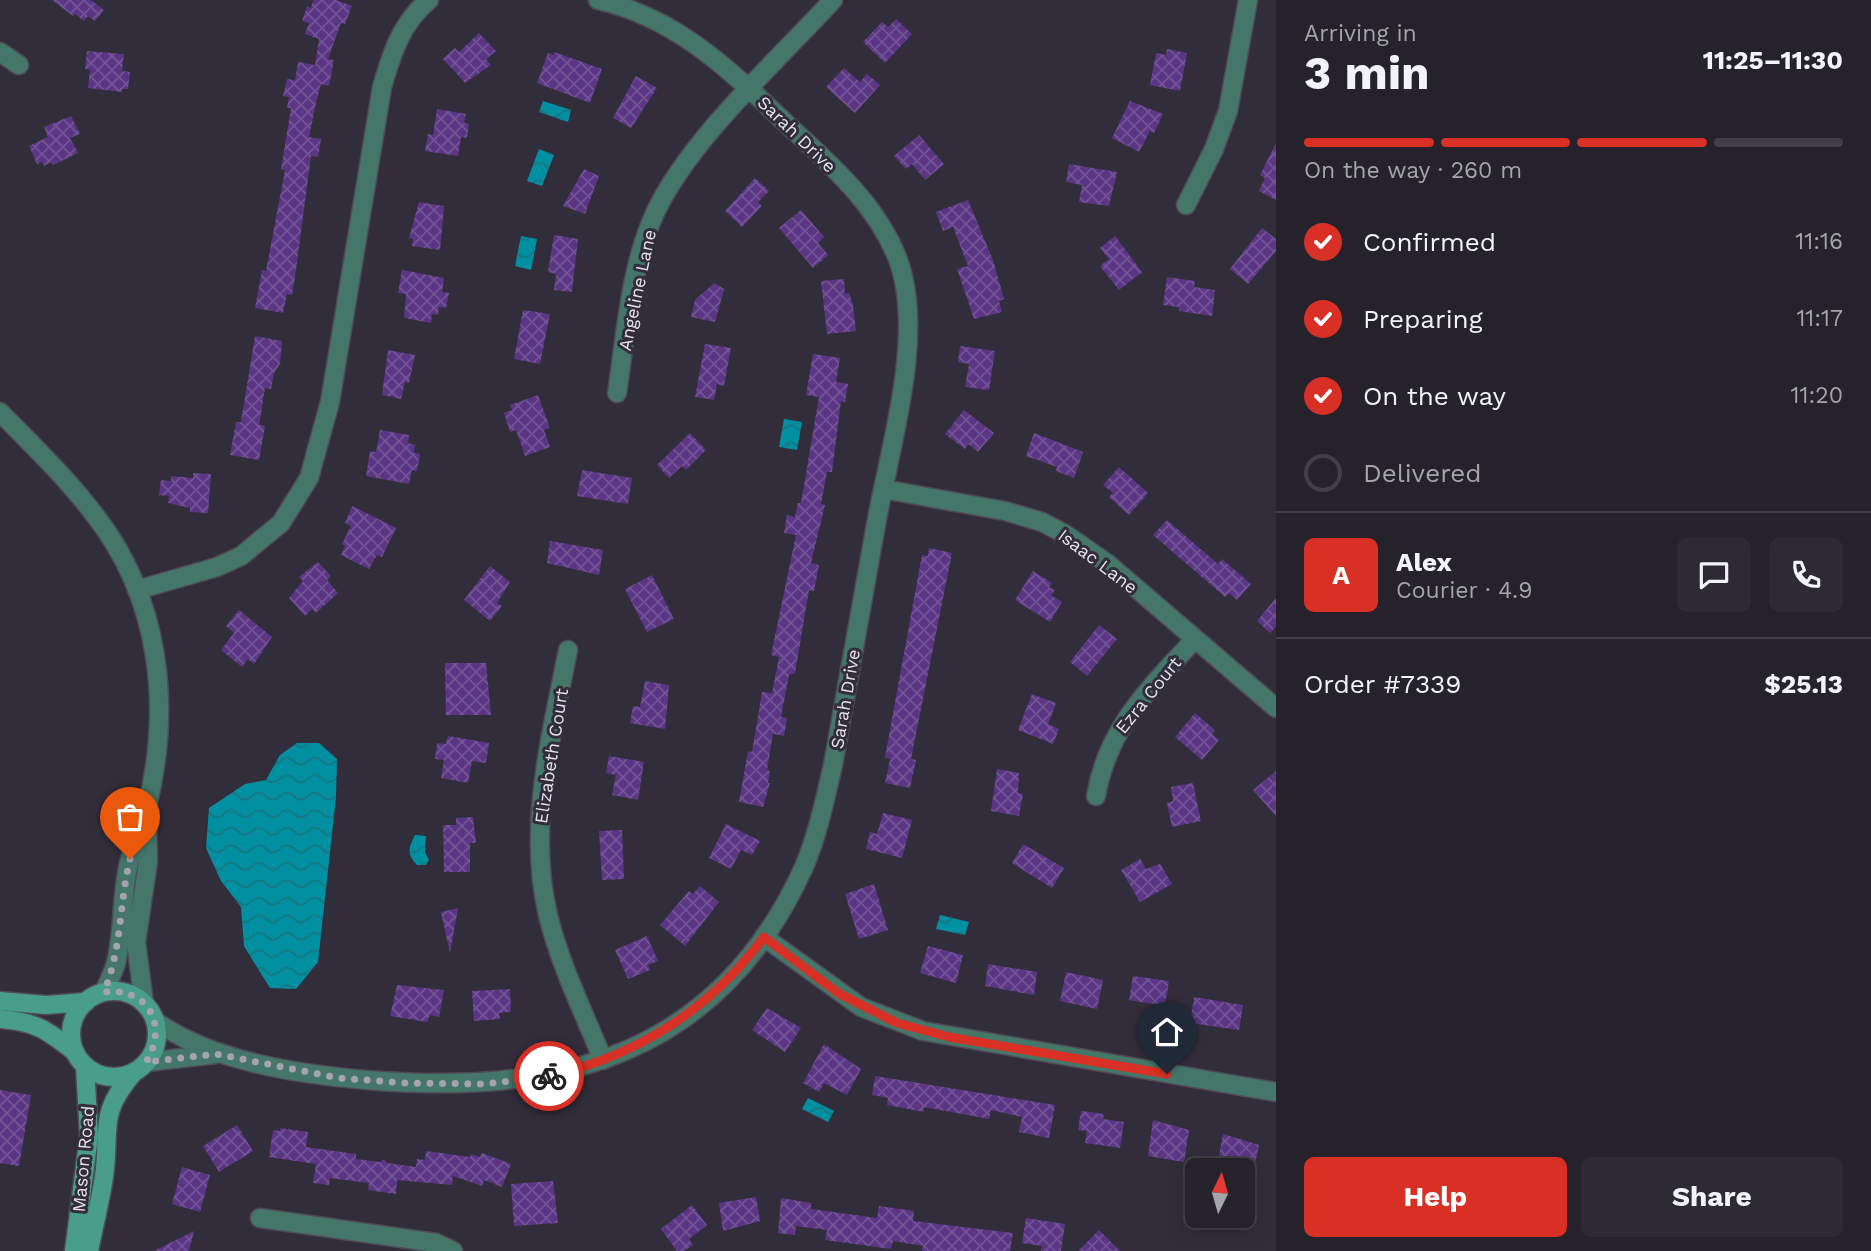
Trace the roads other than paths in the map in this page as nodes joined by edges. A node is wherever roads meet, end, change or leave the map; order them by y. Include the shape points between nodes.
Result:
1 (429, 0) edge
2 (598, 0) edge
3 (833, 0) edge
4 (1248, 0) edge
5 (0, 52) edge
6 (19, 65) dead end
7 (750, 90) junction
8 (1186, 205) dead end
9 (617, 393) dead end
10 (0, 412) edge
11 (883, 489) junction
12 (138, 590) junction
13 (1195, 639) junction
14 (568, 650) dead end
15 (1276, 709) edge
16 (1096, 796) dead end
17 (147, 806) junction
18 (764, 937) junction
19 (104, 992) junction
20 (0, 1001) edge
21 (86, 1002) junction
22 (144, 1003) junction
23 (0, 1019) edge
24 (155, 1021) junction
25 (216, 1054) junction
26 (80, 1059) junction
27 (603, 1060) junction
28 (141, 1067) junction
29 (1276, 1092) edge
30 (260, 1218) dead end
31 (74, 1251) edge
32 (89, 1251) edge
33 (453, 1251) edge

1 - 12 street via 405,26 382,87 330,402 309,478 281,523 241,556
2 - 7 street, Sarah Drive via 670,27 703,48
3 - 7 street, Angeline Lane
4 - 8 street via 1228,111
5 - 6 street
7 - 9 street, Angeline Lane via 698,148 655,214 634,291
7 - 11 street, Sarah Drive via 857,193 898,259 907,335
10 - 12 street via 94,514
11 - 13 street, Isaac Lane via 1042,522 1108,564
11 - 18 street, Sarah Drive via 834,765 818,829 804,866
12 - 17 street via 151,631 161,695
13 - 15 street, Isaac Lane
13 - 16 street, Ezra Court via 1110,742
14 - 27 street, Elizabeth Court via 540,809 541,876 556,941
17 - 19 street via 123,887 116,963
17 - 22 street via 148,862 136,942
18 - 27 street, Sarah Drive via 723,985 693,1011 661,1033
18 - 29 street via 838,993 910,1027
19 - 21 main road
19 - 22 main road via 124,992
20 - 21 main road
21 - 26 main road via 72,1025
22 - 24 main road
23 - 26 main road via 43,1027
24 - 25 street, Sarah Drive
24 - 28 main road via 156,1043
25 - 27 street, Sarah Drive via 339,1078 406,1083 525,1080
25 - 28 street, Sarah Drive
26 - 28 main road via 110,1077
26 - 31 main road, Mason Road via 89,1136
28 - 32 main road, Mason Road via 115,1097 106,1119 104,1174
30 - 33 street via 436,1242

